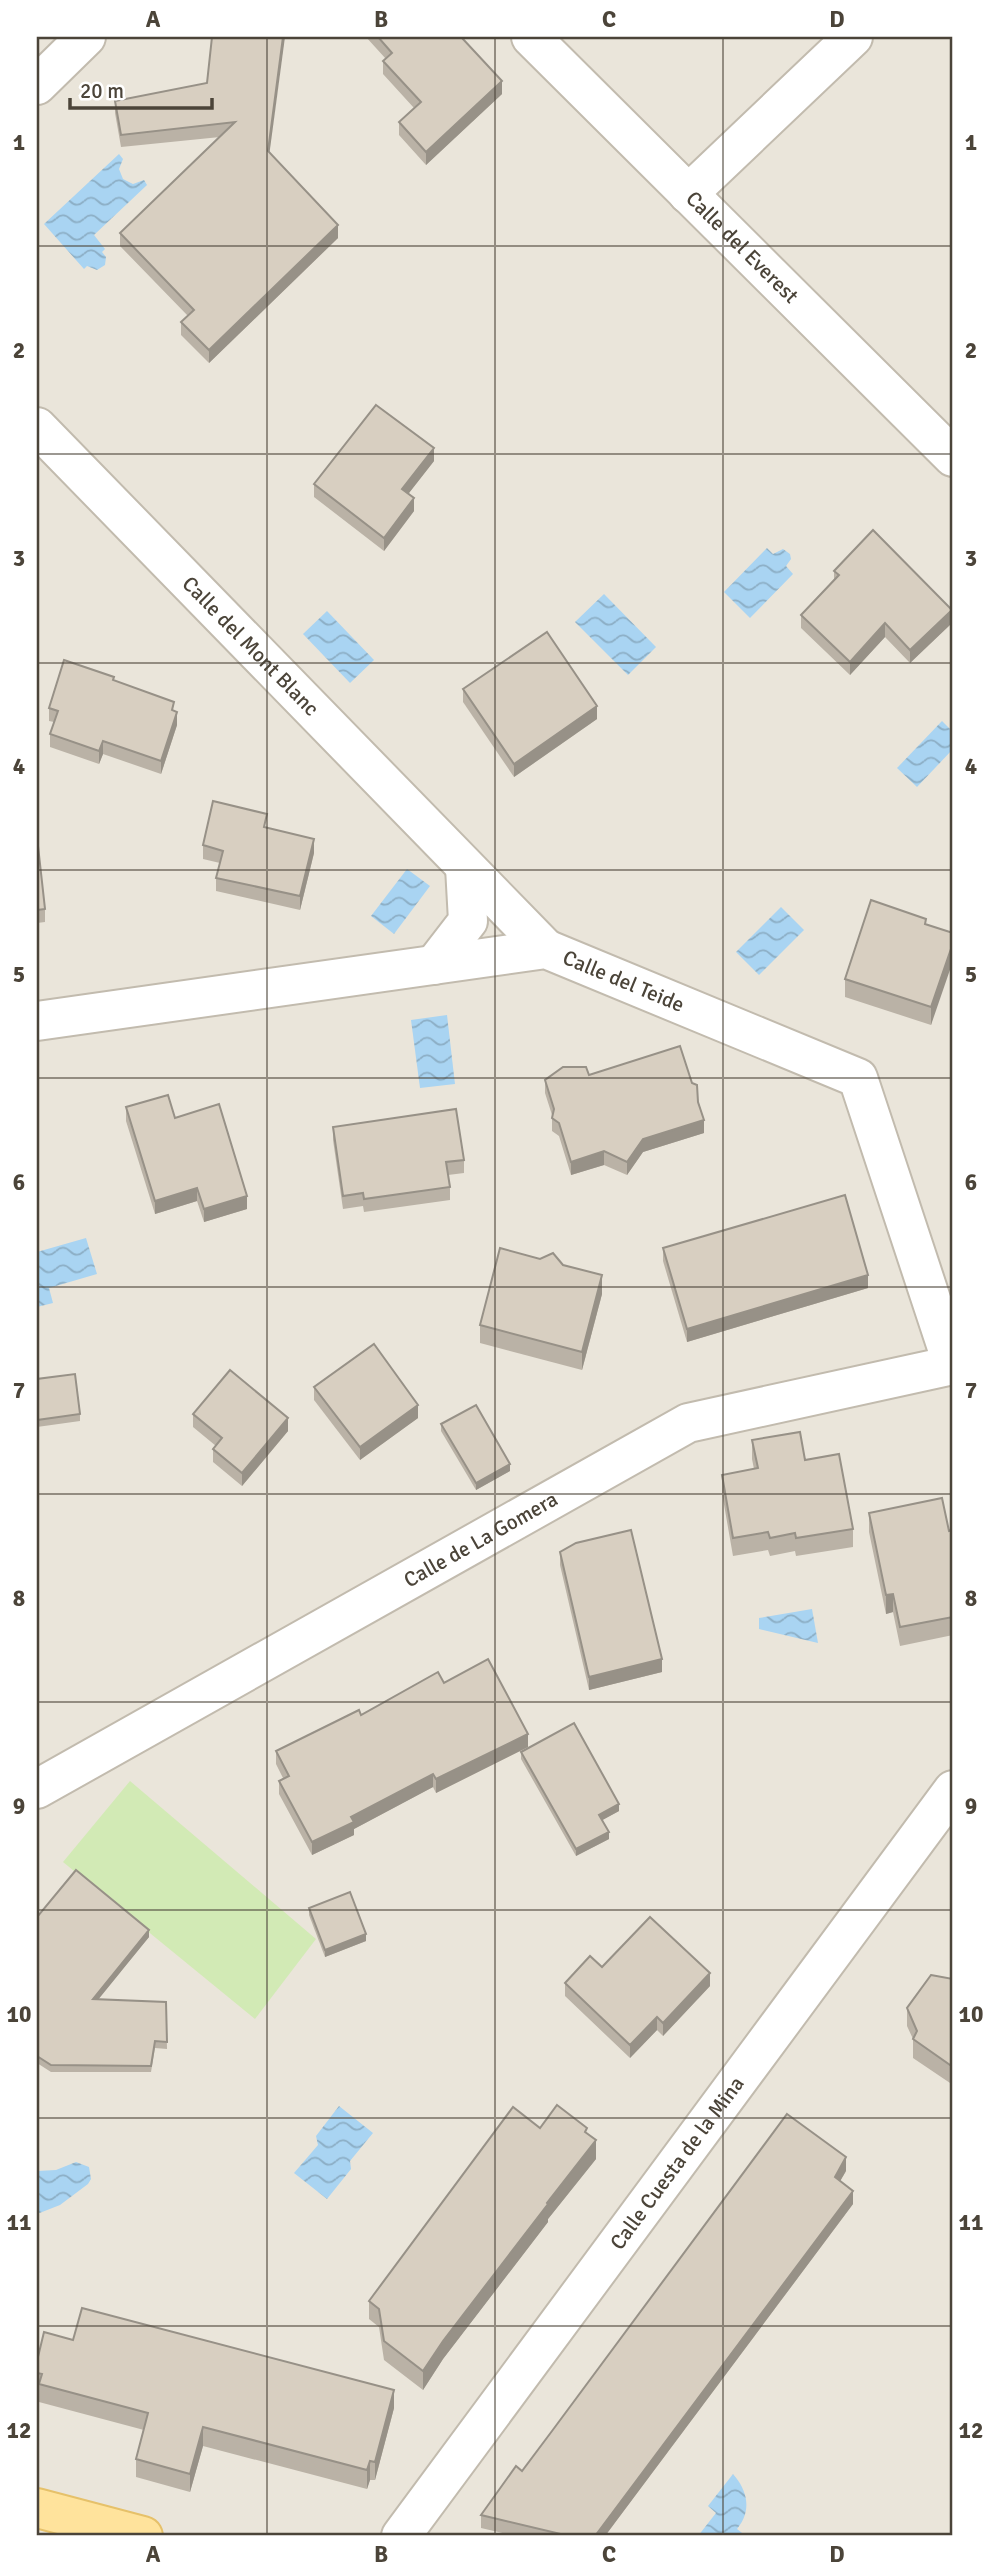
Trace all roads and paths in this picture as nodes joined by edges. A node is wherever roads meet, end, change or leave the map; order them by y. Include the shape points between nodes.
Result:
1 (86, 37) edge
2 (531, 37) edge
3 (853, 37) edge
4 (37, 85) edge
5 (688, 194) junction
6 (37, 427) edge
7 (953, 457) edge
8 (466, 867) junction
9 (546, 949) junction
10 (434, 964) junction
11 (37, 1021) edge
12 (953, 1365) edge
13 (37, 1790) edge
14 (953, 1790) edge
15 (37, 2508) edge
16 (143, 2536) edge
17 (401, 2536) edge

1 - 4 street
2 - 5 street, Calle del Everest
3 - 5 street
5 - 7 street, Calle del Everest
6 - 8 street, Calle del Mont Blanc
8 - 9 street, Calle del Mont Blanc
8 - 10 street via 468,921
9 - 10 street, Calle del Teide
9 - 12 street, Calle del Teide via 858,1078
10 - 11 street, Calle del Teide
12 - 13 street, Calle de La Gomera via 688,1423
14 - 17 street, Calle Cuesta de la Mina
15 - 16 main road

